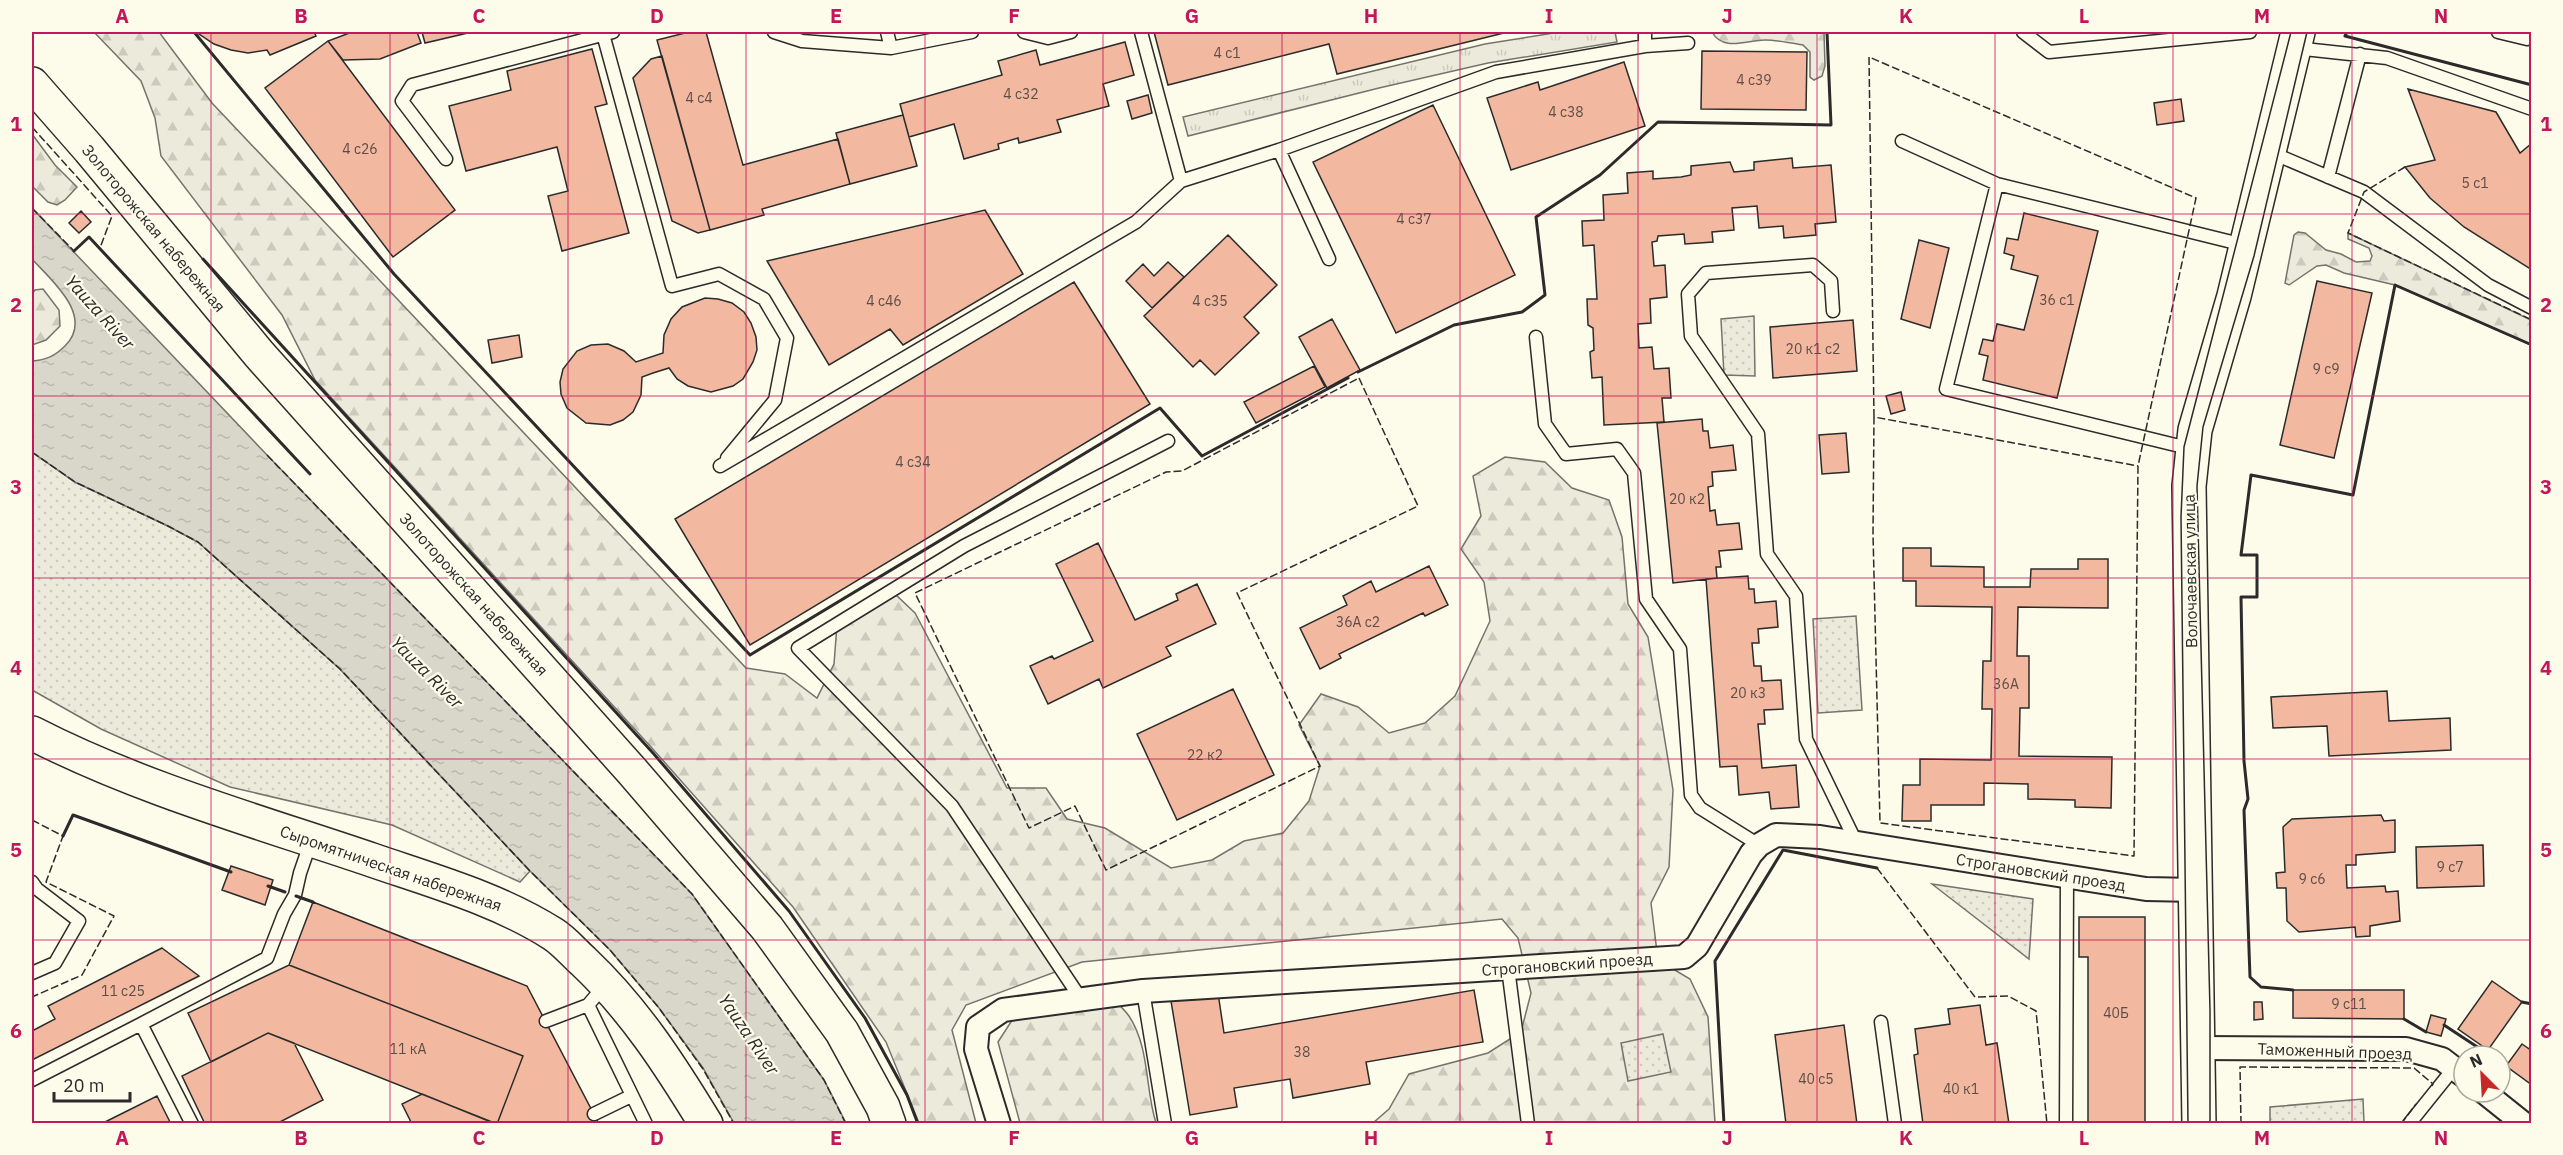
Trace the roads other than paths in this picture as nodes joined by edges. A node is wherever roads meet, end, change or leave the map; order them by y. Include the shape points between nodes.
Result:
1 (774, 32) edge
2 (887, 32) edge
3 (972, 32) edge
4 (1024, 32) edge
5 (1071, 32) edge
6 (1141, 32) edge
7 (1645, 32) edge
8 (2023, 32) edge
9 (2250, 32) edge
10 (2498, 32) edge
11 (608, 33) edge
12 (2532, 37) edge
13 (2296, 40) edge
14 (1688, 43) dead end
15 (1645, 46) junction
16 (891, 48) junction
17 (2360, 54) junction
18 (39, 97) edge
19 (2532, 109) edge
20 (1902, 141) dead end
21 (1279, 150) junction
22 (2268, 152) junction
23 (446, 159) dead end
24 (2328, 177) junction
25 (1180, 180) junction
26 (1996, 184) junction
27 (2246, 245) junction
28 (1329, 259) dead end
29 (2532, 308) edge
30 (1833, 311) dead end
31 (1536, 337) dead end
32 (1167, 441) dead end
33 (2192, 449) junction
34 (32, 732) edge
35 (311, 840) junction
36 (1856, 842) junction
37 (1759, 845) junction
38 (2067, 876) junction
39 (32, 882) edge
40 (2196, 890) junction
41 (1508, 968) junction
42 (32, 973) edge
43 (1143, 991) junction
44 (598, 994) junction
45 (1081, 999) junction
46 (546, 1021) dead end
47 (1881, 1022) dead end
48 (141, 1024) junction
49 (2199, 1048) junction
50 (2452, 1067) edge
51 (2452, 1079) edge
52 (32, 1080) edge
53 (631, 1096) junction
54 (2499, 1104) edge
55 (594, 1114) dead end
56 (192, 1124) edge
57 (646, 1124) edge
58 (706, 1124) edge
59 (889, 1124) edge
60 (999, 1124) edge
61 (1165, 1124) edge
62 (1528, 1124) edge
63 (1895, 1124) edge
64 (2066, 1124) edge
65 (2199, 1124) edge
66 (2409, 1124) edge
67 (2524, 1124) edge

1 - 16 lane via 802,41
2 - 16 lane
3 - 16 lane
4 - 5 lane via 1048,38
6 - 25 lane
7 - 15 lane
8 - 9 lane via 2049,52
10 - 12 lane
11 - 23 lane via 412,85 402,101
11 - 25 lane via 672,286 719,274 764,299 788,338 775,400 720,466 1136,222
13 - 17 lane
13 - 22 main road, Волочаевская улица
14 - 15 lane
15 - 21 lane via 1496,72
17 - 19 lane via 2387,58
17 - 24 lane
18 - 59 main road, Золоторожская набережная via 259,354 767,928 842,1032
20 - 26 lane
21 - 25 lane
21 - 28 lane
22 - 24 lane
22 - 27 main road, Волочаевская улица
24 - 29 lane via 2364,192 2488,285
26 - 27 lane
26 - 33 lane via 1946,389
27 - 33 main road, Волочаевская улица
30 - 36 lane via 1831,280 1813,265 1706,273 1688,294 1691,336 1758,434 1767,554 1796,596 1806,739
31 - 37 lane via 1545,424 1566,454 1617,449 1634,473 1646,600 1680,649 1691,795 1701,808
32 - 45 lane via 964,546 798,648 952,806
33 - 40 main road, Волочаевская улица via 2189,486
34 - 35 main road, Сыромятническая набережная via 114,772
35 - 44 main road, Сыромятническая набережная via 507,909 554,935
35 - 48 lane via 295,895 267,958
36 - 37 street, Строгановский проезд via 1776,835
36 - 38 street, Строгановский проезд
37 - 41 street, Строгановский проезд via 1697,946 1684,957
38 - 40 street, Строгановский проезд via 2149,889
38 - 64 lane
39 - 42 lane via 79,921 55,963
40 - 49 main road, Волочаевская улица
41 - 43 street, Строгановский проезд
41 - 62 lane
43 - 45 street, Строгановский проезд
43 - 61 lane
44 - 46 lane
44 - 53 lane
44 - 58 main road, Сыромятническая набережная via 661,1050
45 - 60 street, Строгановский проезд via 1003,1010 978,1027 976,1048
47 - 63 lane
48 - 52 lane
48 - 56 lane
49 - 50 street, Таможенный проезд via 2406,1050 2442,1059
49 - 65 main road, Волочаевская улица
51 - 66 lane
53 - 55 lane
53 - 57 lane
54 - 67 street

